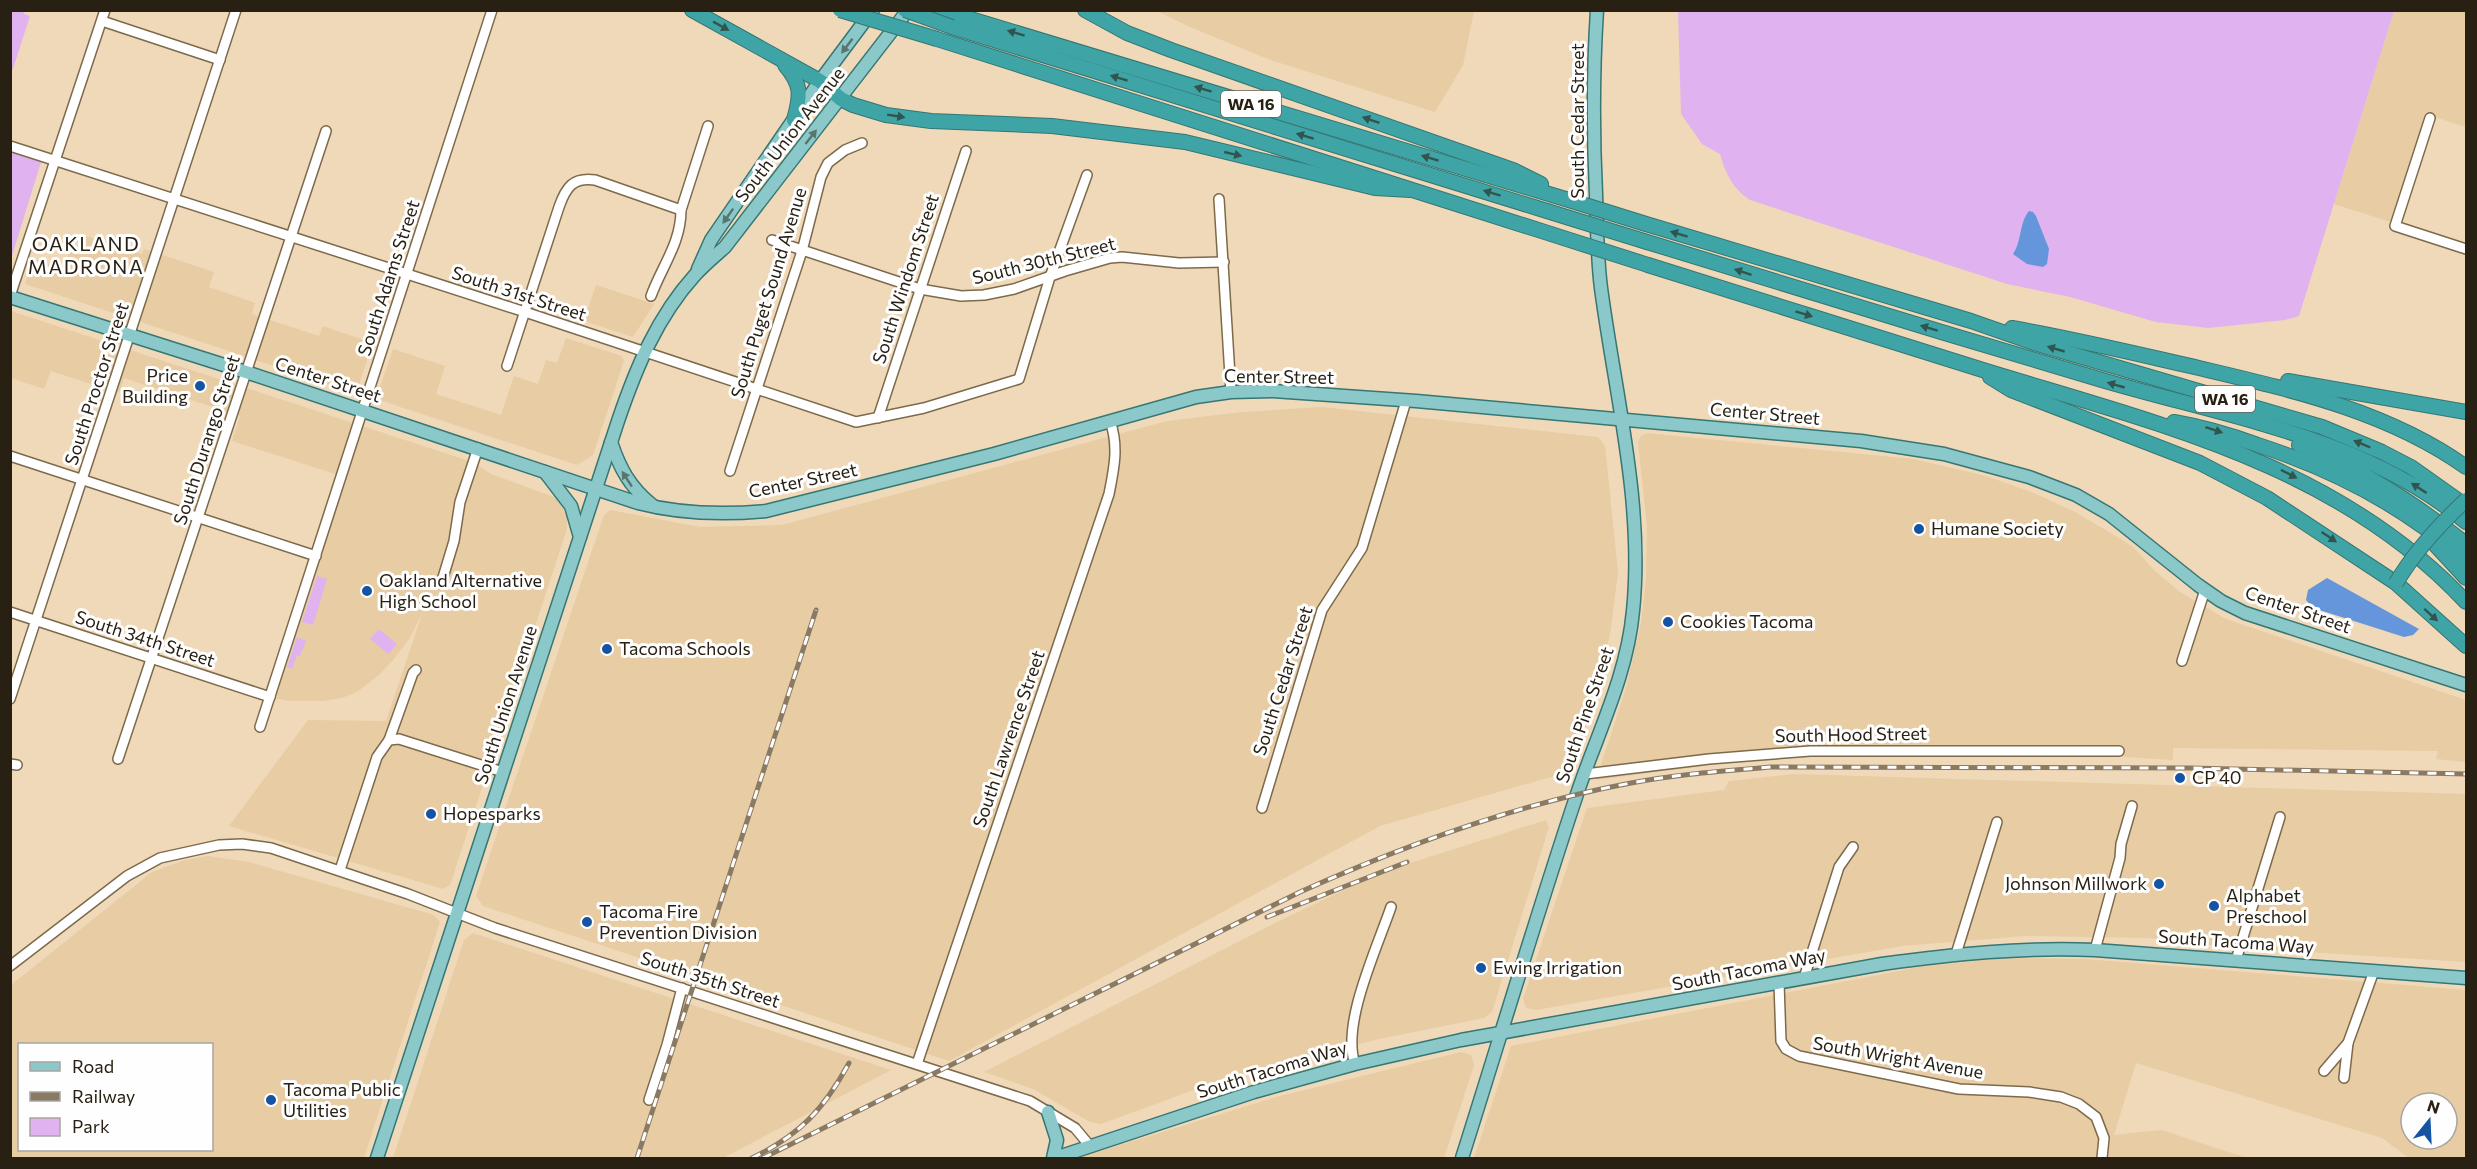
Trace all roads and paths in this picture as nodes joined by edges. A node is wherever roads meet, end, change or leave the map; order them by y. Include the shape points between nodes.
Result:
1 (105, 10) edge
2 (236, 10) edge
3 (492, 10) edge
4 (692, 10) edge
5 (840, 10) edge
6 (873, 10) edge
7 (906, 10) edge
8 (941, 10) edge
9 (1084, 10) edge
10 (1597, 10) edge
11 (102, 21) junction
12 (954, 21) junction
13 (779, 58) junction
14 (220, 60) junction
15 (820, 81) junction
16 (841, 99) junction
17 (2430, 118) dead end
18 (794, 120) junction
19 (708, 126) dead end
20 (326, 131) dead end
21 (861, 143) dead end
22 (10, 146) edge
23 (966, 151) dead end
24 (54, 160) junction
25 (1087, 175) dead end
26 (1545, 189) junction
27 (1410, 190) junction
28 (174, 199) junction
29 (1219, 199) dead end
30 (681, 210) junction
31 (1597, 232) joint
32 (290, 238) junction
33 (772, 240) dead end
34 (2466, 249) edge
35 (802, 250) junction
36 (1224, 262) junction
37 (407, 276) junction
38 (694, 276) junction
39 (1050, 277) junction
40 (920, 289) junction
41 (10, 296) edge
42 (651, 296) dead end
43 (525, 312) junction
44 (1971, 321) junction
45 (129, 336) junction
46 (643, 352) junction
47 (2137, 354) junction
48 (507, 366) dead end
49 (1970, 366) junction
50 (246, 372) junction
51 (757, 391) junction
52 (1231, 392) junction
53 (2149, 394) junction
54 (1406, 401) junction
55 (363, 410) junction
56 (2466, 412) edge
57 (2136, 417) junction
58 (878, 418) junction
59 (1621, 419) junction
60 (1110, 422) junction
61 (611, 442) junction
62 (478, 448) junction
63 (10, 456) edge
64 (2466, 467) edge
65 (545, 471) junction
66 (730, 471) dead end
67 (83, 479) junction
68 (596, 489) junction
69 (2466, 500) edge
70 (2466, 506) edge
71 (656, 507) junction
72 (199, 518) junction
73 (2466, 522) edge
74 (580, 538) junction
75 (2429, 538) junction
76 (2466, 544) edge
77 (316, 556) junction
78 (2466, 561) edge
79 (2466, 578) edge
80 (2396, 583) junction
81 (441, 584) dead end
82 (2205, 590) junction
83 (2466, 602) edge
84 (10, 612) edge
85 (36, 621) junction
86 (2466, 646) edge
87 (152, 659) junction
88 (2182, 661) dead end
89 (416, 670) dead end
90 (2466, 685) edge
91 (270, 697) junction
92 (10, 699) edge
93 (260, 727) dead end
94 (389, 740) junction
95 (2119, 751) dead end
96 (118, 759) dead end
97 (503, 772) junction
98 (1585, 774) junction
99 (2132, 806) dead end
100 (1262, 808) dead end
101 (2280, 817) dead end
102 (1997, 822) dead end
103 (1853, 847) dead end
104 (340, 870) junction
105 (1391, 907) dead end
106 (457, 913) junction
107 (2095, 950) junction
108 (1956, 954) junction
109 (2236, 960) junction
110 (10, 966) edge
111 (2374, 971) junction
112 (1804, 978) junction
113 (2466, 978) edge
114 (1779, 983) junction
115 (682, 988) junction
116 (1502, 1033) junction
117 (2348, 1042) junction
118 (917, 1064) junction
119 (1355, 1064) junction
120 (2324, 1071) dead end
121 (2344, 1078) dead end
122 (649, 1100) dead end
123 (1048, 1112) junction
124 (1090, 1146) junction
125 (377, 1158) edge
126 (1054, 1158) edge
127 (1462, 1158) edge
128 (2102, 1158) edge

1 - 11 street
2 - 14 street, South Proctor Street
3 - 37 street, South Adams Street
4 -> 13 highway
5 - 27 highway, WA 16, bridge
6 -> 15 main road, South Union Avenue
7 - 12 highway, bridge
7 - 16 main road, South Union Avenue
8 - 12 highway, WA 16
26 -> 9 highway via 1513,170 1127,33
10 - 31 main road, South Cedar Street via 1592,118
11 - 14 street
11 - 24 street
26 -> 12 highway, WA 16
53 -> 12 highway, bridge via 1547,211
13 - 15 highway
13 - 18 highway via 795,77 799,89
14 - 28 street, South Proctor Street
15 - 16 highway
15 - 18 main road, South Union Avenue
16 -> 27 highway via 870,111 916,120 1052,126 1185,142 1375,188
38 -> 16 main road, South Union Avenue via 725,246
17 - 34 street via 2395,226
18 -> 38 main road, South Union Avenue via 711,240
19 - 30 street
20 - 32 street, South Durango Street
21 - 35 street, South Puget Sound Avenue via 828,163
22 - 24 street, South 31st Street
23 - 40 street, South Windom Street
24 - 28 street, South 31st Street
24 - 41 street
25 - 39 street
44 -> 26 highway, WA 16, bridge via 1646,224
27 -> 49 highway, WA 16, bridge
28 - 32 street, South 31st Street
28 - 45 street, South Proctor Street
29 - 36 street
30 - 42 street via 676,243
30 - 43 street via 595,180 572,183 562,196
31 - 59 main road, South Pine Street
32 - 37 street, South 31st Street
32 - 50 street, South Durango Street
33 - 35 street, South 30th Street
35 - 40 street, South 30th Street
35 - 51 street, South Puget Sound Avenue
36 - 39 street, South 30th Street via 1110,258
36 - 52 street
37 - 43 street, South 31st Street
37 - 55 street, South Adams Street
38 - 46 main road, South Union Avenue
39 - 40 street, South 30th Street via 984,295 961,296
39 - 58 street, South 31st Street via 1019,379
40 - 58 street, South Windom Street
41 - 45 main road, Center Street
43 - 46 street, South 31st Street
43 - 48 street
44 - 47 highway
70 -> 44 highway, WA 16 via 2411,467 2322,427
45 - 50 main road, Center Street
45 - 67 street, South Proctor Street
46 - 51 street, South 31st Street
46 - 61 main road, South Union Avenue
47 - 56 highway
47 - 64 highway via 2360,411 2409,433
49 - 57 highway, WA 16
49 -> 80 highway via 2011,390 2168,449 2236,480
50 - 55 main road, Center Street
50 - 72 street, South Durango Street
51 - 58 street, South 31st Street via 856,423
51 - 66 street, South Puget Sound Avenue
52 - 54 main road, Center Street via 1273,391
52 - 60 main road, Center Street via 1196,397
73 -> 53 highway via 2415,485 2346,451
53 - 76 highway via 2317,452 2400,495
54 - 59 main road, Center Street
54 - 100 street, South Cedar Street via 1362,548 1322,610
55 - 62 main road, Center Street
55 - 77 street, South Adams Street
57 -> 78 highway via 2204,427 2324,469 2385,501
57 -> 83 highway, WA 16 via 2227,446 2285,472 2348,508 2422,561
59 - 82 main road, Center Street via 1861,441 1944,454 2029,477 2076,495 2109,514
59 - 98 main road, South Pine Street via 1634,532 1634,610 1627,655
60 - 71 main road, Center Street via 766,511 716,514
60 - 118 street, South Lawrence Street via 1115,436 1115,462 1109,494
61 - 68 main road, South Union Avenue
71 -> 61 main road via 624,476
62 - 65 main road, Center Street
62 - 81 street via 460,502
63 - 67 street
65 - 68 main road, Center Street
65 - 74 main road via 571,506
67 - 72 street
67 - 85 street, South Proctor Street
68 - 71 main road, Center Street
68 - 74 main road, South Union Avenue
69 - 75 highway, bridge
72 - 77 street
72 - 87 street, South Durango Street
74 - 97 main road, South Union Avenue
75 - 79 highway
75 - 80 highway, bridge
77 - 91 street, South Adams Street
80 -> 86 highway
82 - 88 street
82 - 90 main road, Center Street via 2245,613
84 - 85 street, South 34th Street
85 - 87 street, South 34th Street
85 - 92 street, South Proctor Street
87 - 91 street, South 34th Street
87 - 96 street, South Durango Street
89 - 94 street
91 - 93 street, South Adams Street
94 - 97 street via 399,739
94 - 104 street via 377,757
95 - 98 street, South Hood Street via 1810,751
97 - 106 main road, South Union Avenue
98 - 116 main road, South Pine Street
99 - 107 street
101 - 109 street
102 - 108 street
103 - 112 street via 1839,867
104 - 106 street, South 35th Street
104 - 110 street, South 35th Street via 271,848 242,844 200,848 160,858 127,876
105 - 119 street via 1354,1016 1351,1047
106 - 115 street, South 35th Street
106 - 125 main road, South Union Avenue
107 - 108 main road, South Tacoma Way
107 - 109 main road, South Tacoma Way
108 - 112 main road, South Tacoma Way
109 - 111 main road, South Tacoma Way
111 - 113 main road, South Tacoma Way
111 - 117 street
112 - 114 main road, South Tacoma Way
114 - 116 main road, South Tacoma Way
114 - 128 street, South Wright Avenue via 1781,1041 1791,1052 1818,1062 1959,1089 2036,1093 2070,1100 2089,1110 2101,1127
115 - 118 street, South 35th Street
115 - 122 street
116 - 119 main road, South Tacoma Way
116 - 127 main road, South Pine Street
117 - 120 street
117 - 121 street
118 - 123 street, South 35th Street via 1030,1101
119 - 124 main road, South Tacoma Way via 1254,1092
123 - 124 street, South 35th Street via 1075,1128
123 - 126 main road via 1057,1140
124 - 126 main road, South Tacoma Way

